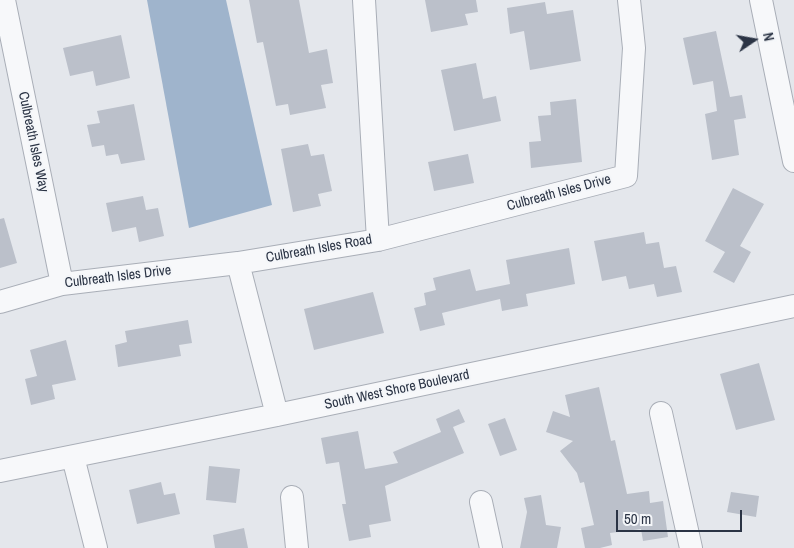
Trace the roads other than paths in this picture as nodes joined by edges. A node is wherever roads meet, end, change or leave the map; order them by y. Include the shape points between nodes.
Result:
1 (4, 0) edge
2 (364, 0) edge
3 (629, 0) edge
4 (761, 0) edge
5 (794, 160) edge
6 (378, 240) junction
7 (238, 262) junction
8 (62, 284) junction
9 (0, 302) edge
10 (794, 306) edge
11 (661, 413) dead end
12 (277, 415) junction
13 (73, 457) junction
14 (0, 471) edge
15 (292, 497) dead end
16 (481, 502) dead end
17 (96, 548) edge
18 (296, 548) edge
19 (491, 548) edge
20 (691, 548) edge

1 - 8 street, Culbreath Isles Way
2 - 6 street, Culbreath Isles Road
3 - 6 street, Culbreath Isles Drive via 634,48 626,176
4 - 5 street
6 - 7 street, Culbreath Isles Road
7 - 8 street, Culbreath Isles Drive
7 - 12 street
8 - 9 street, Culbreath Isles Drive
10 - 12 street, South West Shore Boulevard
11 - 20 street
12 - 13 street, South West Shore Boulevard
13 - 14 street, South West Shore Boulevard
13 - 17 street
15 - 18 street
16 - 19 street

